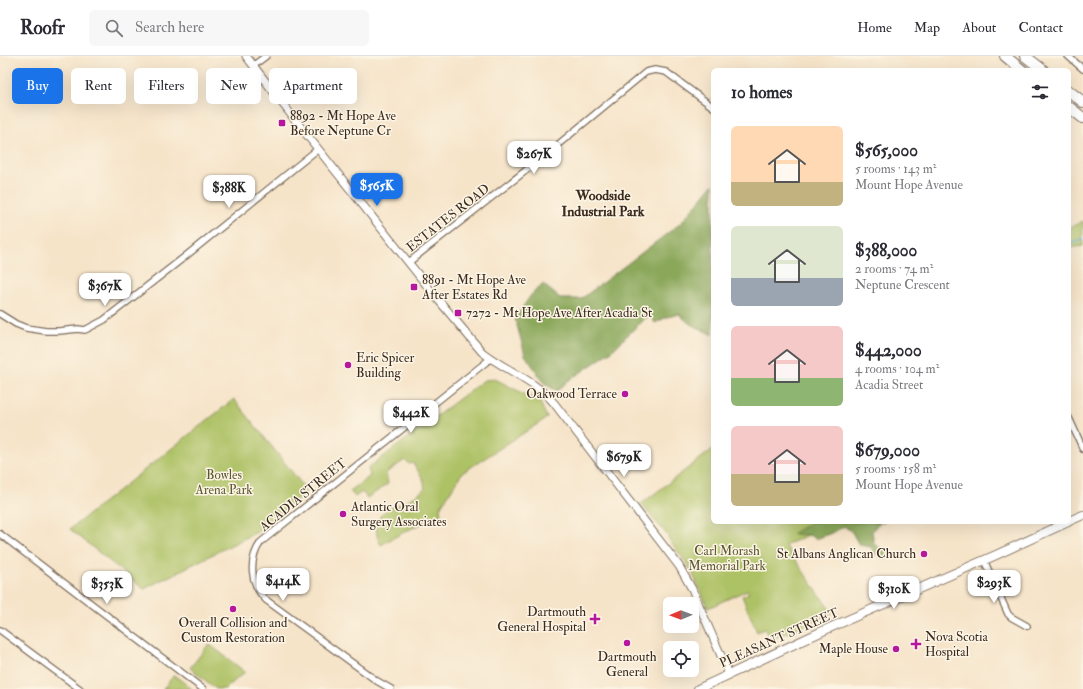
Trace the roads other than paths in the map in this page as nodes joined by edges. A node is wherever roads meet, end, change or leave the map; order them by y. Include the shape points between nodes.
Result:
1 (246, 56) edge
2 (266, 56) edge
3 (1005, 56) edge
4 (1025, 56) edge
5 (1068, 56) edge
6 (254, 65) junction
7 (1020, 68) edge
8 (1040, 68) edge
9 (1083, 69) edge
10 (1071, 93) edge
11 (1083, 102) edge
12 (711, 105) edge
13 (1071, 109) edge
14 (1083, 118) edge
15 (318, 149) junction
16 (409, 262) junction
17 (0, 314) edge
18 (490, 359) junction
19 (1071, 422) edge
20 (1083, 449) edge
21 (1083, 515) edge
22 (1071, 521) edge
23 (1064, 524) edge
24 (0, 534) edge
25 (984, 560) junction
26 (1027, 626) dead end
27 (0, 630) edge
28 (729, 674) junction
29 (80, 689) edge
30 (204, 689) edge
31 (391, 689) edge
32 (698, 689) edge

1 - 6 street
2 - 6 street
3 - 7 highway
4 - 8 highway
5 - 9 street
6 - 15 street
10 - 11 highway
12 - 16 street, ESTATES ROAD via 670,74 661,70 650,71
13 - 14 highway
15 - 16 street
15 - 17 street via 187,255 93,326 85,330 35,330 16,324
16 - 18 street via 470,339
18 - 28 street via 534,384 549,396 669,552 692,589
18 - 31 street, ACADIA STREET via 261,542 254,554 254,581 266,600
19 - 20 street
21 - 22 main road, PLEASANT STREET
23 - 25 main road, PLEASANT STREET
24 - 30 street
25 - 26 street via 1008,614
25 - 28 main road, PLEASANT STREET
27 - 29 street
28 - 32 main road, PLEASANT STREET

